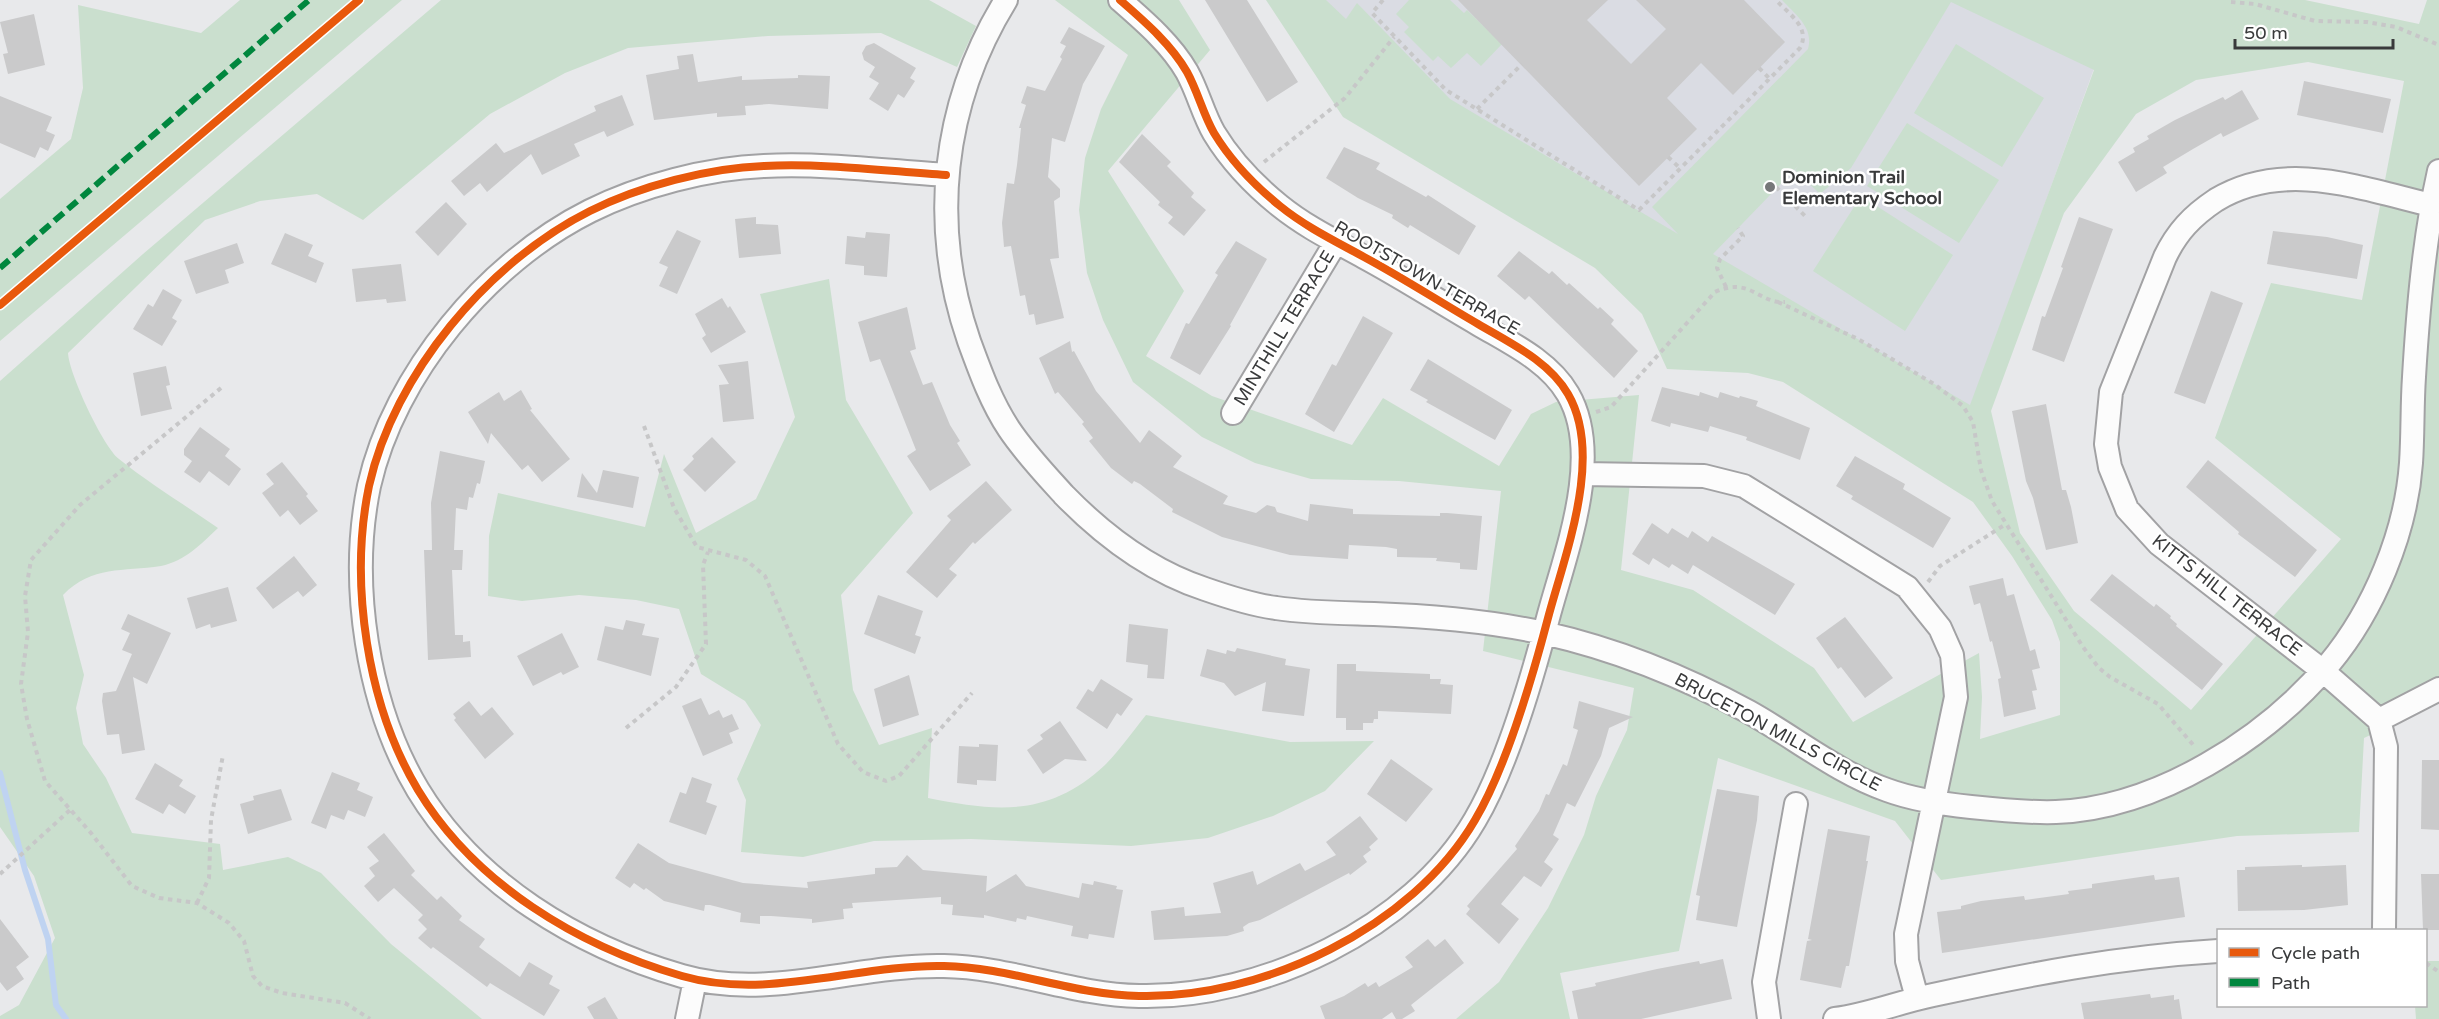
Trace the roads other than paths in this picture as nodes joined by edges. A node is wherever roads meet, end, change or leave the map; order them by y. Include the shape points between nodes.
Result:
1 (1006, 0) edge
2 (1120, 0) edge
3 (2439, 171) edge
4 (946, 174) junction
5 (2431, 205) junction
6 (1336, 242) junction
7 (1233, 413) dead end
8 (1583, 474) junction
9 (1544, 633) junction
10 (2323, 670) junction
11 (2439, 689) edge
12 (2379, 720) junction
13 (1935, 803) junction
14 (1796, 804) dead end
15 (2384, 929) edge
16 (2217, 951) edge
17 (695, 980) junction
18 (1917, 998) junction
19 (687, 1019) edge
20 (1769, 1019) edge
21 (1834, 1019) edge

1 - 4 street, BRUCETON MILLS CIRCLE via 973,64 957,115
2 - 6 street, ROOTSTOWN TERRACE via 1185,68 1212,130 1247,176 1288,212
3 - 5 street, BRUCETON MILLS CIRCLE
4 - 9 street, BRUCETON MILLS CIRCLE via 951,271 959,310 983,380 1008,427 1037,466 1122,547 1198,587 1271,608 1432,617
4 - 17 street, ROOTSTOWN TERRACE via 761,166 646,188 587,212 525,253 453,322 405,395 382,444 369,487 362,545 368,650 383,713 422,796 478,862 547,918 581,939
5 - 10 street, BRUCETON MILLS CIRCLE via 2404,503 2391,551 2366,611
5 - 10 street, KITTS HILL TERRACE via 2297,177 2259,181 2229,192 2199,211 2175,236 2111,392 2106,444 2110,467 2127,508 2159,544
6 - 7 street, MINTHILL TERRACE
6 - 8 street, ROOTSTOWN TERRACE via 1537,360 1567,392 1583,440
8 - 9 street, ROOTSTOWN TERRACE
8 - 13 street via 1704,476 1744,486 1907,587 1940,628 1952,655 1956,697
9 - 13 street, BRUCETON MILLS CIRCLE via 1685,679 1883,789
9 - 17 street, ROOTSTOWN TERRACE via 1497,772 1475,820 1447,859 1376,925 1301,964 1223,987 1135,996 962,966 921,965 768,984
10 - 12 street, KITTS HILL TERRACE
10 - 13 street, BRUCETON MILLS CIRCLE via 2267,723 2207,766 2122,801 2061,812 2001,811
11 - 12 street
12 - 15 street via 2386,747
13 - 18 street via 1906,934 1907,961
14 - 20 street via 1764,982
16 - 18 street via 2067,967
17 - 19 street
18 - 21 street

